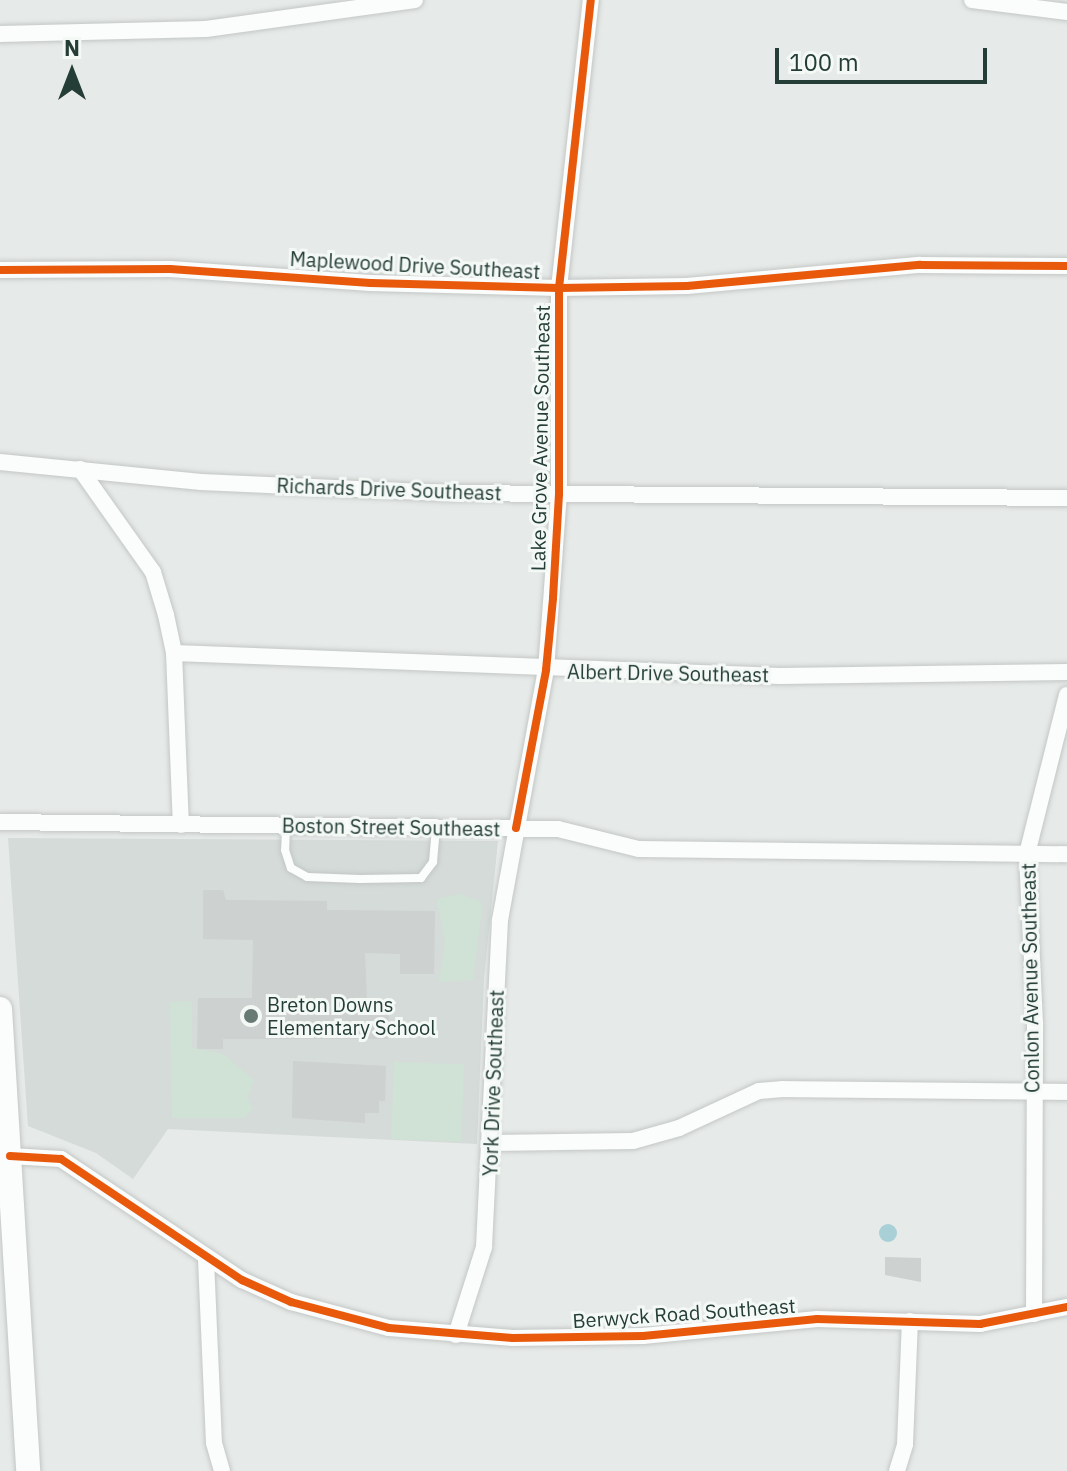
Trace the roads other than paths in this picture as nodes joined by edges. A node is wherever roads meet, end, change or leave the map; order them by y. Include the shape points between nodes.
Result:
1 (415, 0) edge
2 (591, 0) edge
3 (972, 0) edge
4 (1067, 12) edge
5 (0, 34) edge
6 (1067, 266) edge
7 (0, 270) edge
8 (559, 288) junction
9 (0, 462) edge
10 (80, 469) junction
11 (559, 494) junction
12 (1067, 498) edge
13 (174, 653) junction
14 (546, 670) junction
15 (1067, 672) edge
16 (1067, 695) edge
17 (0, 822) edge
18 (181, 825) junction
19 (286, 826) junction
20 (436, 827) junction
21 (516, 828) junction
22 (1027, 854) junction
23 (1067, 854) edge
24 (0, 1009) edge
25 (1033, 1092) junction
26 (1067, 1092) edge
27 (491, 1143) junction
28 (10, 1156) junction
29 (206, 1260) junction
30 (8, 1300) edge
31 (1067, 1307) edge
32 (1034, 1314) junction
33 (910, 1321) junction
34 (456, 1335) junction
35 (28, 1471) edge
36 (222, 1471) edge
37 (897, 1471) edge

1 - 5 street via 168,32
2 - 8 street, Lake Grove Avenue Southeast
3 - 4 street
6 - 8 street, Maplewood Drive Southeast via 920,265 687,286
7 - 8 street, Maplewood Drive Southeast via 170,269 371,283
8 - 11 street, Lake Grove Avenue Southeast
9 - 10 street, Richards Drive Southeast
10 - 11 street, Richards Drive Southeast via 201,482
10 - 13 street via 153,572
11 - 12 street, Richards Drive Southeast
11 - 14 street, Lake Grove Avenue Southeast
13 - 14 street, Albert Drive Southeast
13 - 18 street
14 - 15 street, Albert Drive Southeast via 883,676
14 - 21 street, Lake Grove Avenue Southeast
16 - 22 street, Conlon Avenue Southeast
17 - 18 street, Boston Street Southeast
18 - 19 street, Boston Street Southeast
19 - 20 street, Boston Street Southeast
19 - 20 lane via 291,868 307,877 360,879 421,878 433,862
20 - 21 street, Boston Street Southeast
21 - 22 street, Boston Street Southeast via 558,829 639,849
21 - 27 street, York Drive Southeast via 500,920
22 - 23 street, Boston Street Southeast
22 - 25 street, Conlon Avenue Southeast
24 - 28 main road
25 - 26 street
25 - 27 street via 783,1089 747,1095 679,1128 633,1141
25 - 32 street, Conlon Avenue Southeast
27 - 34 street, York Drive Southeast via 484,1247
28 - 29 street, Berwyck Road Southeast via 61,1159
28 - 30 main road
29 - 34 street, Berwyck Road Southeast via 291,1302 341,1317
29 - 36 street via 214,1443
30 - 35 main road
31 - 32 street, Berwyck Road Southeast
32 - 33 street, Berwyck Road Southeast via 980,1324
33 - 34 street, Berwyck Road Southeast via 817,1319 643,1336
33 - 37 street via 905,1444

